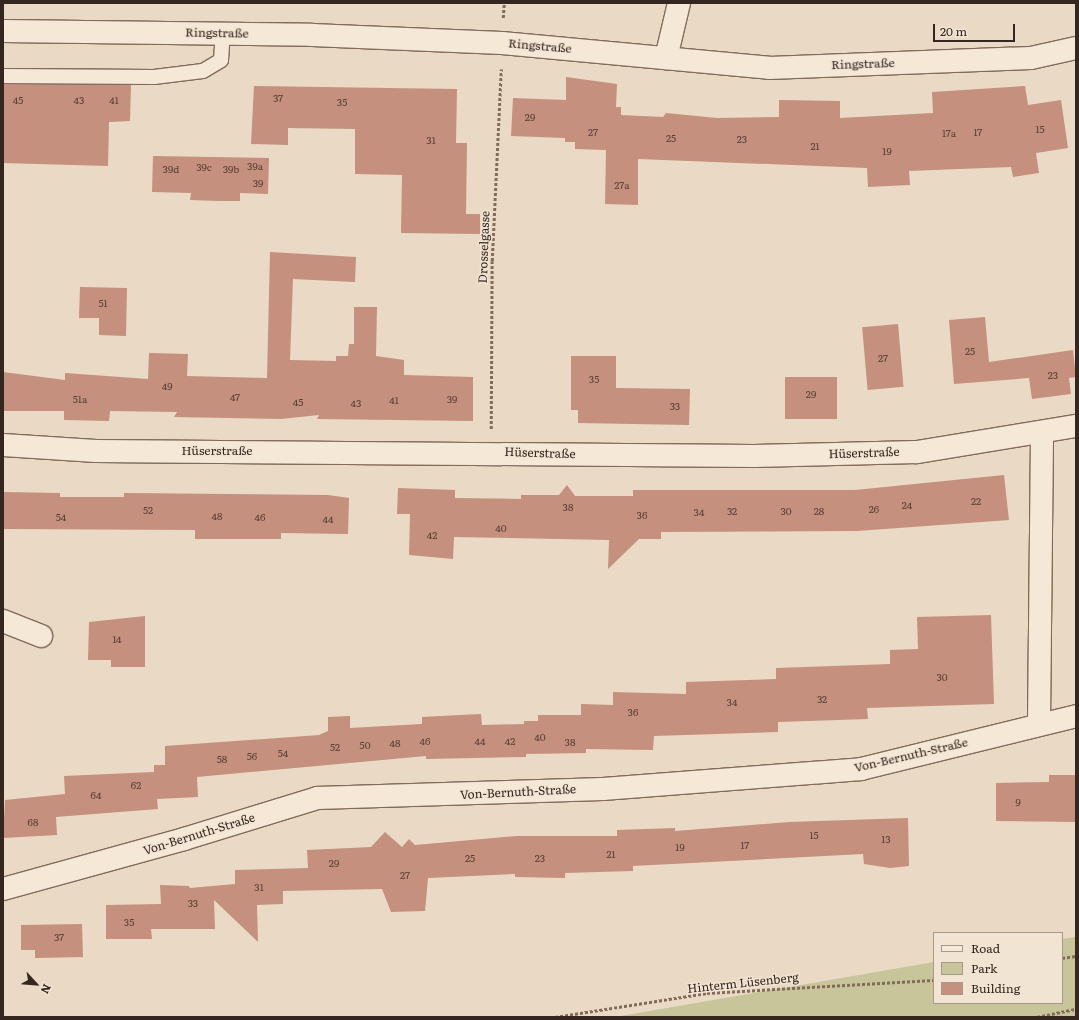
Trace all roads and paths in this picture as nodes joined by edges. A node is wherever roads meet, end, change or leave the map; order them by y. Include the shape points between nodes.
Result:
1 (679, 3) edge
2 (3, 31) edge
3 (223, 34) junction
4 (502, 43) junction
5 (1076, 48) edge
6 (666, 58) junction
7 (3, 76) edge
8 (1076, 426) edge
9 (1042, 432) junction
10 (3, 445) edge
11 (491, 452) junction
12 (3, 621) edge
13 (41, 636) dead end
14 (1076, 716) edge
15 (1039, 723) junction
16 (3, 889) edge
17 (1076, 956) edge
18 (1063, 958) edge
19 (933, 980) edge
20 (1076, 1009) edge
21 (555, 1017) edge
22 (1037, 1017) edge

1 - 6 street
2 - 3 street, Ringstraße
3 - 4 street, Ringstraße
3 - 7 lane via 221,60 203,71 154,77
4 - 6 street, Ringstraße
4 - 11 path, Drosselgasse via 492,261
5 - 6 street, Ringstraße via 1031,58 769,68
8 - 9 street, Hüserstraße
9 - 11 street, Hüserstraße via 909,452 754,456
9 - 15 street
10 - 11 street, Hüserstraße via 96,451
12 - 13 street
14 - 15 street, Von-Bernuth-Straße
15 - 16 street, Von-Bernuth-Straße via 861,769 604,789 317,798
17 - 18 path
19 - 21 path, Hinterm Lüsenberg via 707,993
20 - 22 path

